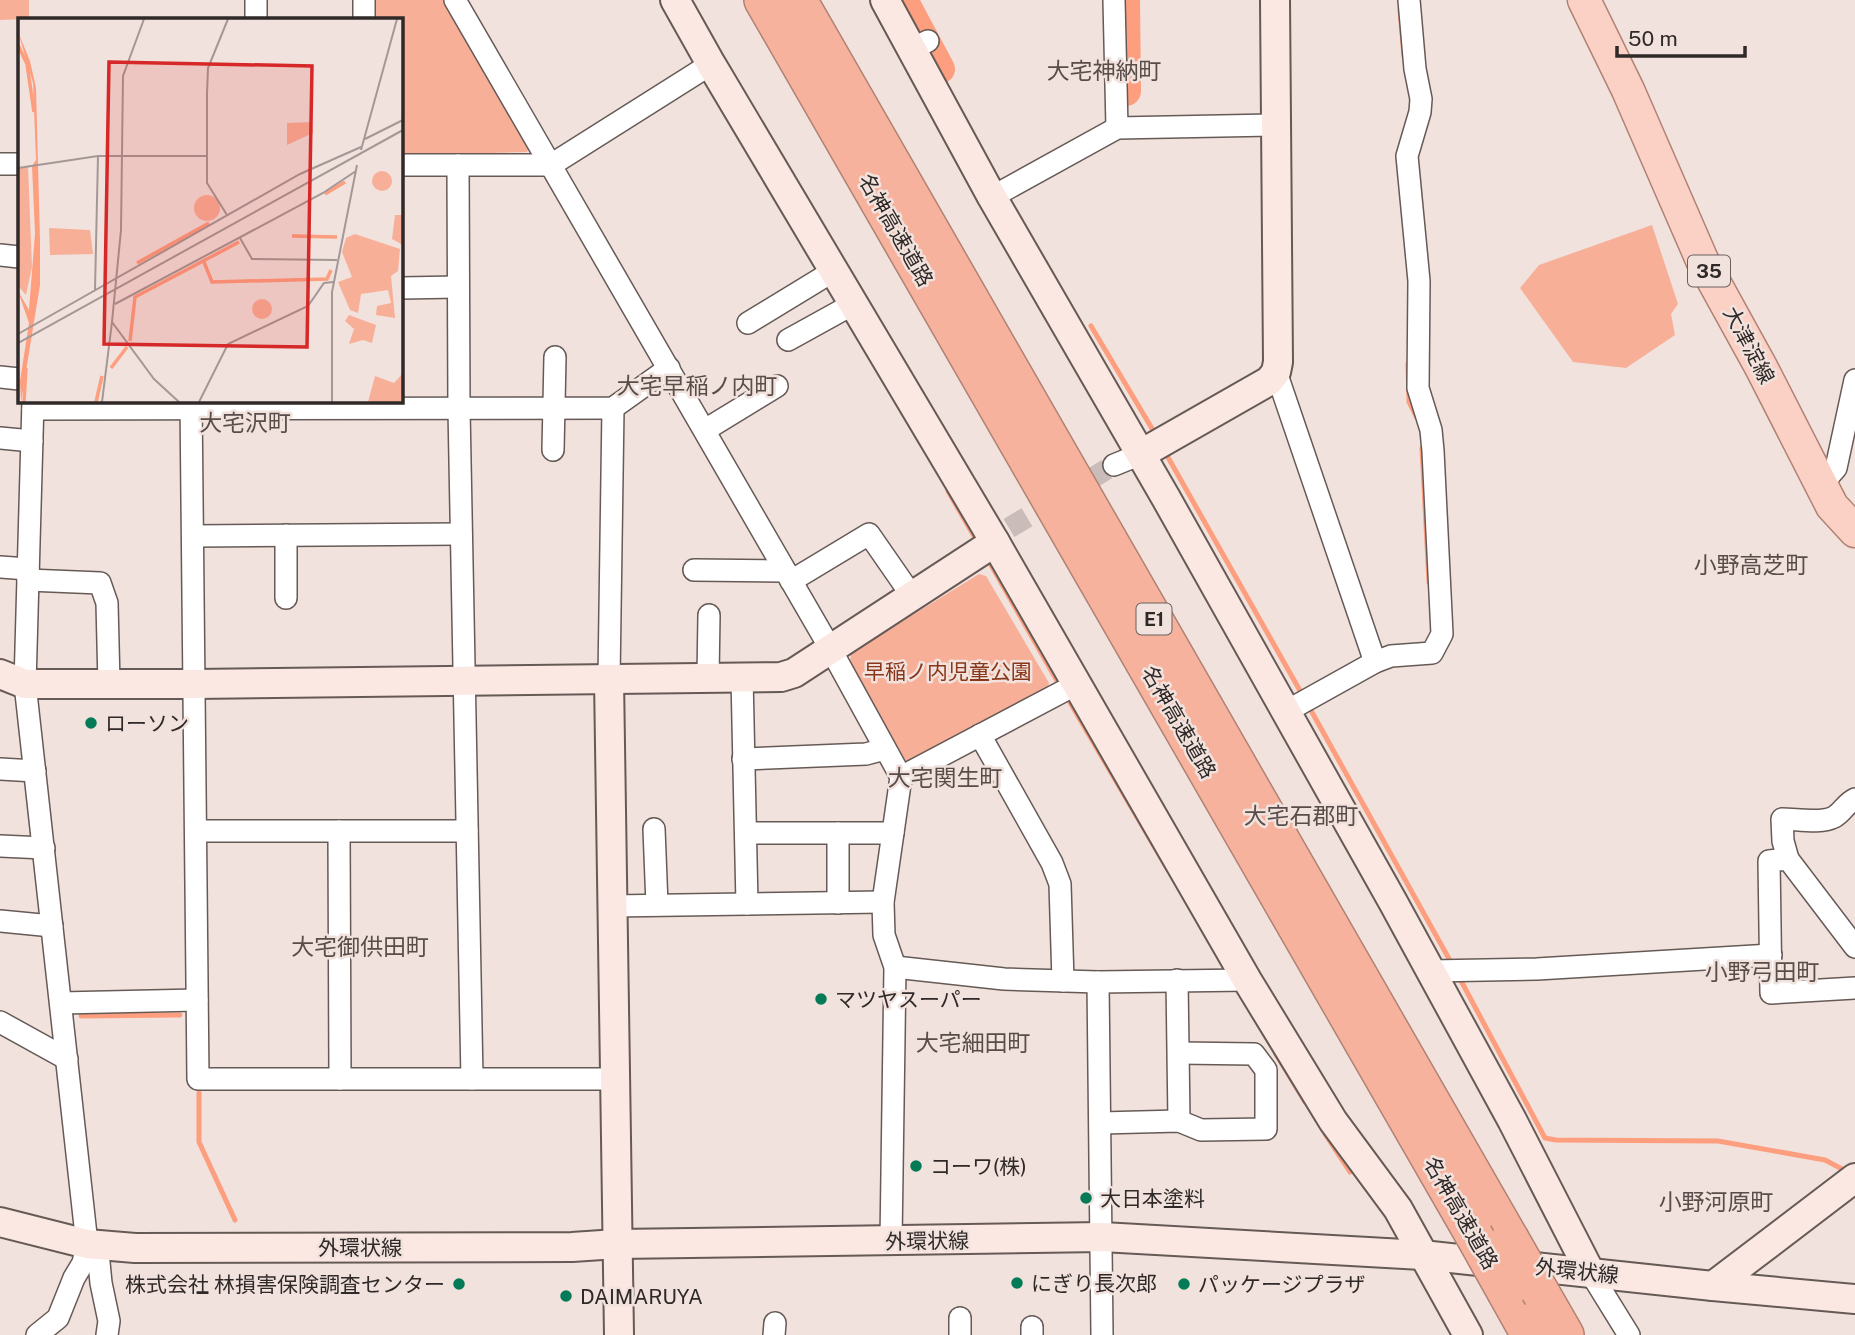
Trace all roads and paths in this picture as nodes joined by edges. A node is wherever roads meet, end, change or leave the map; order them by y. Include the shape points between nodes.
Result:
1 (256, 0) edge
2 (364, 0) edge
3 (455, 0) edge
4 (676, 0) edge
5 (763, 0) edge
6 (798, 0) edge
7 (885, 0) edge
8 (1114, 0) edge
9 (1275, 0) edge
10 (1409, 0) edge
11 (1584, 0) edge
12 (256, 18) edge
13 (365, 18) edge
14 (710, 64) junction
15 (1276, 125) junction
16 (1118, 128) junction
17 (0, 164) edge
18 (18, 164) edge
19 (402, 165) edge
20 (458, 165) junction
21 (551, 165) junction
22 (992, 197) junction
23 (0, 255) edge
24 (18, 257) edge
25 (835, 271) junction
26 (458, 287) junction
27 (402, 288) edge
28 (855, 303) junction
29 (748, 323) dead end
30 (788, 340) dead end
31 (555, 357) dead end
32 (668, 368) junction
33 (1276, 372) junction
34 (0, 377) edge
35 (18, 379) edge
36 (1855, 380) edge
37 (777, 386) dead end
38 (33, 405) edge
39 (192, 405) edge
40 (613, 408) junction
41 (554, 409) junction
42 (459, 410) junction
43 (705, 430) junction
44 (0, 438) edge
45 (32, 441) junction
46 (552, 450) dead end
47 (1141, 454) junction
48 (1114, 464) tunnel mouth
49 (1821, 485) junction
50 (1855, 531) edge
51 (461, 534) junction
52 (286, 535) junction
53 (1002, 535) junction
54 (193, 536) junction
55 (0, 567) edge
56 (694, 570) dead end
57 (28, 574) junction
58 (788, 576) junction
59 (912, 596) junction
60 (286, 598) dead end
61 (709, 615) dead end
62 (830, 648) junction
63 (1375, 662) junction
64 (708, 677) junction
65 (741, 677) junction
66 (609, 678) junction
67 (13, 679) edge
68 (464, 680) junction
69 (109, 684) junction
70 (194, 684) junction
71 (1075, 685) junction
72 (1299, 704) junction
73 (980, 735) junction
74 (885, 749) junction
75 (744, 759) junction
76 (0, 769) edge
77 (35, 771) junction
78 (901, 777) junction
79 (1855, 799) edge
80 (654, 829) dead end
81 (196, 831) junction
82 (339, 831) junction
83 (467, 831) junction
84 (746, 833) junction
85 (838, 833) junction
86 (893, 833) junction
87 (0, 846) edge
88 (44, 848) junction
89 (1788, 859) junction
90 (883, 902) junction
91 (838, 903) junction
92 (747, 904) junction
93 (657, 905) junction
94 (612, 906) junction
95 (0, 921) edge
96 (52, 926) junction
97 (1855, 947) edge
98 (1771, 955) junction
99 (895, 968) junction
100 (1431, 971) junction
101 (1177, 980) junction
102 (1247, 980) junction
103 (1063, 981) junction
104 (1098, 982) junction
105 (1855, 988) edge
106 (197, 1000) junction
107 (61, 1003) junction
108 (0, 1022) edge
109 (1179, 1054) junction
110 (67, 1059) junction
111 (340, 1079) junction
112 (472, 1079) junction
113 (614, 1080) junction
114 (1179, 1121) junction
115 (1101, 1123) junction
116 (1855, 1178) edge
117 (0, 1222) edge
118 (1102, 1237) junction
119 (891, 1241) junction
120 (87, 1244) junction
121 (617, 1244) junction
122 (1422, 1255) junction
123 (1590, 1272) junction
124 (1713, 1286) junction
125 (1855, 1299) edge
126 (37, 1335) edge
127 (107, 1335) edge
128 (619, 1335) edge
129 (1102, 1335) edge
130 (1468, 1335) edge
131 (1530, 1335) edge
132 (1565, 1335) edge
133 (1629, 1335) edge

1 - 12 street
2 - 13 street
3 - 21 street
4 - 14 street
5 - 131 highway, 名神高速道路 / E1, bridge
6 - 132 highway, 名神高速道路 / E1, bridge
7 - 22 street via 921,45
8 - 16 street
9 - 15 street
10 - 63 street via 1421,99 1408,156 1420,303 1418,388 1431,430 1442,634 1432,653
11 - 49 main road, 大津淀線 / 35 via 1702,260
14 - 21 street
14 - 25 street
15 - 16 street
15 - 33 street
16 - 22 street
17 - 18 street
19 - 20 street
20 - 21 street
20 - 26 street
21 - 32 street
22 - 47 street
23 - 24 street
25 - 28 street
25 - 29 street
26 - 27 street
26 - 42 street
28 - 30 street
28 - 53 street
31 - 41 street
32 - 40 street
32 - 43 street
33 - 47 street via 1269,381
33 - 63 street
34 - 35 street
36 - 49 street via 1836,468
37 - 43 street
38 - 39 street
38 - 45 street
39 - 42 street
39 - 54 street
40 - 41 street
40 - 66 street
41 - 42 street
41 - 46 street
42 - 51 street
43 - 58 street
44 - 45 street
45 - 57 street
47 - 48 street
47 - 72 street
49 - 50 main road, 大津淀線 / 35 via 1840,517
51 - 52 street
51 - 68 street
52 - 54 street
52 - 60 street
53 - 59 street
53 - 71 street
54 - 70 street
55 - 57 street
56 - 58 street
57 - 67 street
57 - 69 street via 100,583 107,603
58 - 59 street via 869,534
58 - 62 street
59 - 62 street
61 - 64 street
62 - 65 street via 782,677
62 - 74 street
63 - 72 street
64 - 65 street
64 - 66 street
65 - 75 street
66 - 68 street
66 - 94 street
67 - 69 street
67 - 77 street
68 - 70 street
68 - 83 street
69 - 70 street
70 - 81 street
71 - 73 street
71 - 102 street
72 - 100 street
73 - 78 street
73 - 103 street via 1060,884
74 - 75 street via 866,754
74 - 78 street
75 - 84 street
76 - 77 street
77 - 88 street
78 - 86 street
79 - 89 street via 1834,817 1782,819
80 - 93 street
81 - 82 street
81 - 106 street
82 - 83 street
82 - 111 street
83 - 112 street
84 - 85 street
84 - 92 street
85 - 86 street
85 - 91 street
86 - 90 street
87 - 88 street
88 - 96 street
89 - 97 street
89 - 98 street via 1769,861
90 - 91 street
90 - 99 street via 884,935
91 - 92 street
92 - 93 street
93 - 94 street
94 - 113 street
95 - 96 street
96 - 107 street
98 - 100 street
98 - 105 street via 1771,993
99 - 103 street
99 - 119 street
100 - 123 street
101 - 102 street
101 - 104 street
101 - 109 street
102 - 122 street via 1333,1121 1398,1209
103 - 104 street
104 - 115 street
106 - 107 street
106 - 111 street via 198,1079
107 - 110 street
108 - 110 street
109 - 114 street
109 - 114 street via 1254,1054 1266,1070 1266,1129 1201,1130
110 - 120 street
111 - 112 street
112 - 113 street
113 - 121 street
114 - 115 street
115 - 118 street
116 - 124 street
117 - 120 street, 外環状線
118 - 119 street, 外環状線
118 - 122 street, 外環状線
118 - 129 street
119 - 121 street, 外環状線
120 - 121 street, 外環状線 via 149,1248
120 - 126 street via 58,1318
120 - 127 street via 98,1252
121 - 128 street
122 - 123 street, 外環状線
122 - 130 street
123 - 124 street, 外環状線
123 - 133 street
124 - 125 street, 外環状線

